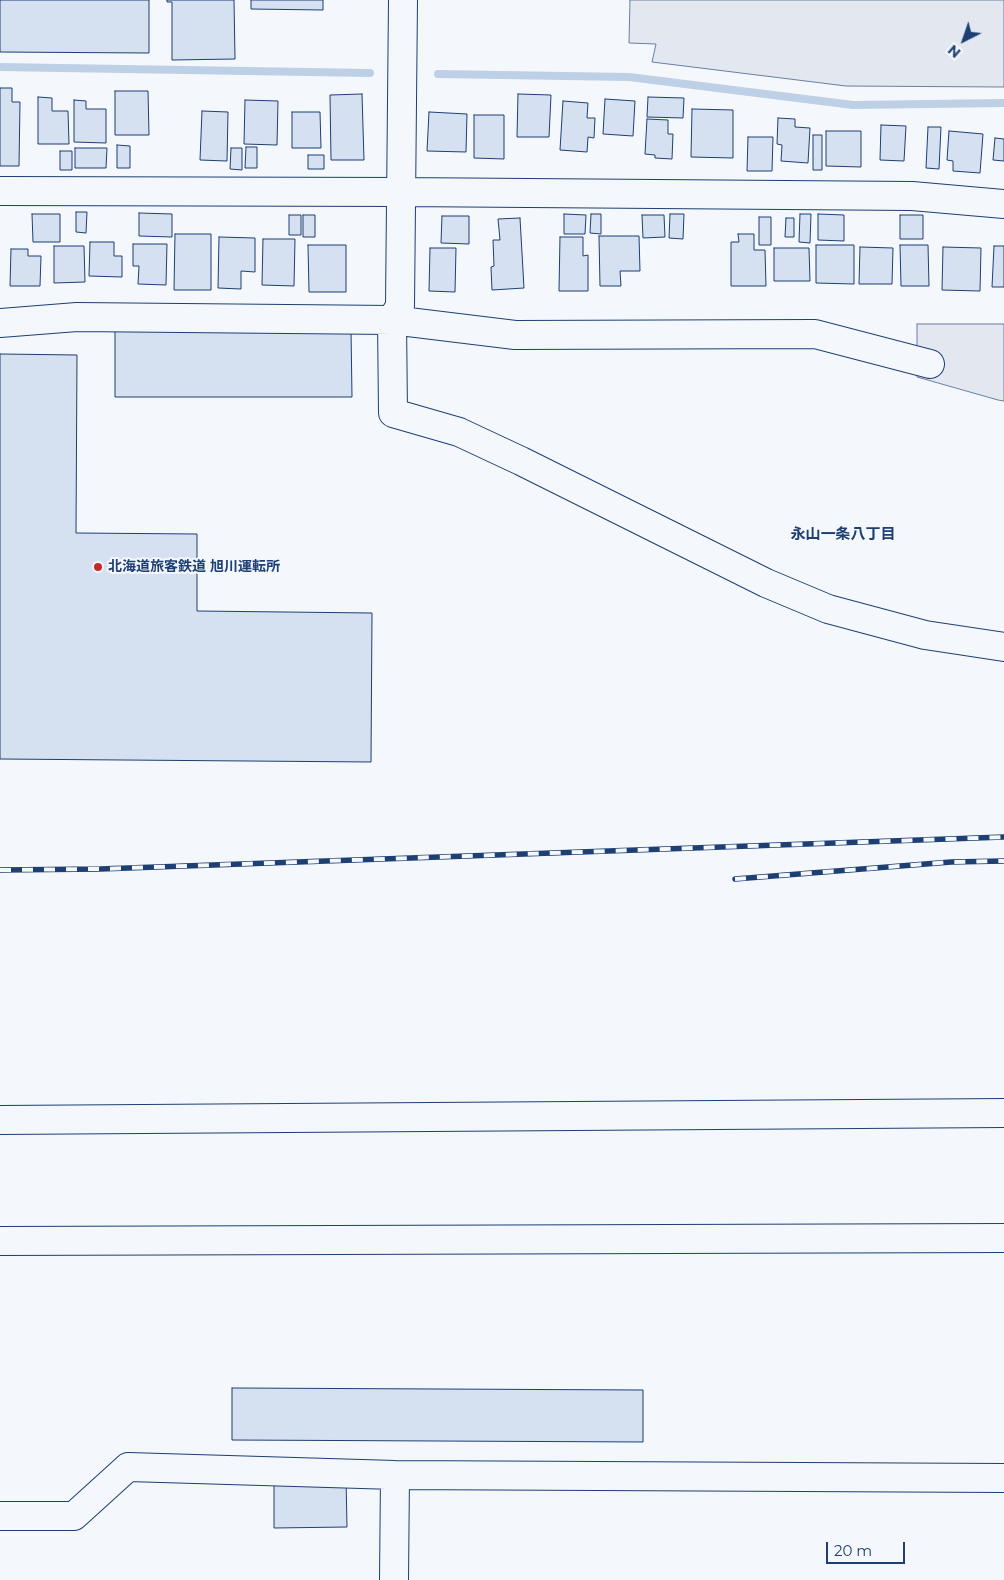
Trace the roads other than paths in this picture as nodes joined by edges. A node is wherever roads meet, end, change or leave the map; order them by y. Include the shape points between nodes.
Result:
1 (403, 0) edge
2 (0, 191) edge
3 (400, 192) junction
4 (1004, 204) edge
5 (396, 313) junction
6 (0, 323) edge
7 (930, 364) dead end
8 (1004, 647) edge
9 (1004, 1113) edge
10 (0, 1120) edge
11 (1004, 1238) edge
12 (0, 1241) edge
13 (395, 1474) junction
14 (1004, 1478) edge
15 (0, 1516) edge
16 (394, 1580) edge

1 - 3 street
2 - 3 street
3 - 4 street via 912,196
3 - 5 street
5 - 6 street via 77,317
5 - 7 street via 514,335 815,334
5 - 8 street via 393,413 459,432 766,583 828,608 925,635
9 - 10 street
11 - 12 street
13 - 14 street
13 - 15 street via 128,1467 74,1516
13 - 16 street

